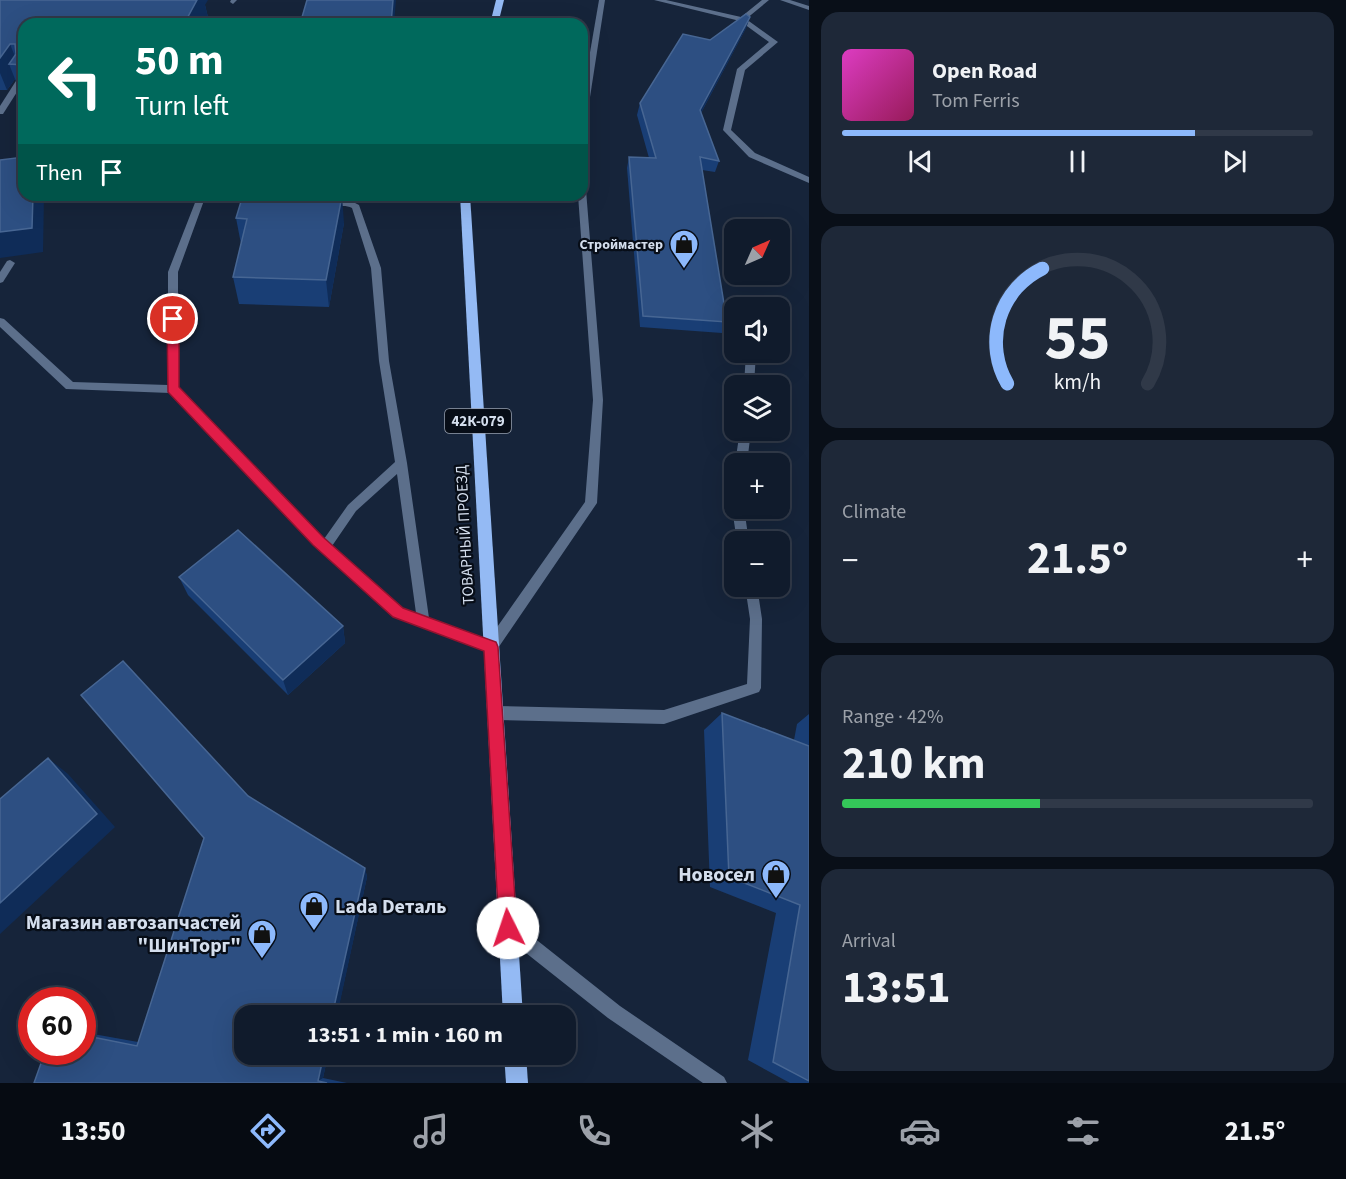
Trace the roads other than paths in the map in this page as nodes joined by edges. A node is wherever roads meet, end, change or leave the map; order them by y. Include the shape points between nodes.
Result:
1 (500, 0) edge
2 (602, 0) edge
3 (657, 0) edge
4 (766, 0) edge
5 (783, 0) edge
6 (809, 8) edge
7 (496, 18) edge
8 (742, 19) junction
9 (18, 84) edge
10 (588, 86) edge
11 (0, 112) edge
12 (809, 180) edge
13 (200, 201) edge
14 (465, 201) edge
15 (583, 201) edge
16 (324, 204) edge
17 (10, 263) dead end
18 (0, 280) edge
19 (0, 321) edge
20 (172, 389) junction
21 (401, 464) junction
22 (325, 547) junction
23 (753, 597) edge
24 (423, 621) junction
25 (491, 647) junction
26 (495, 713) junction
27 (508, 928) junction
28 (512, 1005) edge
29 (516, 1065) edge
30 (517, 1083) edge
31 (718, 1083) edge

1 - 7 main road
2 - 10 lane
3 - 8 lane
4 - 8 lane
5 - 6 lane
8 - 12 lane via 774,42 741,69 727,130 752,155
9 - 11 lane
13 - 20 lane via 173,272
14 - 25 main road, ТОВАРНЫЙ ПРОЕЗД / 42К-079
15 - 25 lane via 598,400 591,503
16 - 21 lane via 349,203 357,207 376,268 384,361
17 - 18 lane
19 - 20 lane via 70,386
20 - 22 lane
21 - 22 lane via 352,508
21 - 24 lane
22 - 24 lane via 398,612
23 - 26 lane via 756,619 754,688 664,717
24 - 25 lane
25 - 26 main road, ТОВАРНЫЙ ПРОЕЗД / 42К-079
26 - 27 main road, ТОВАРНЫЙ ПРОЕЗД / 42К-079
27 - 28 main road, ТОВАРНЫЙ ПРОЕЗД / 42К-079
27 - 31 lane via 614,1012
29 - 30 main road

